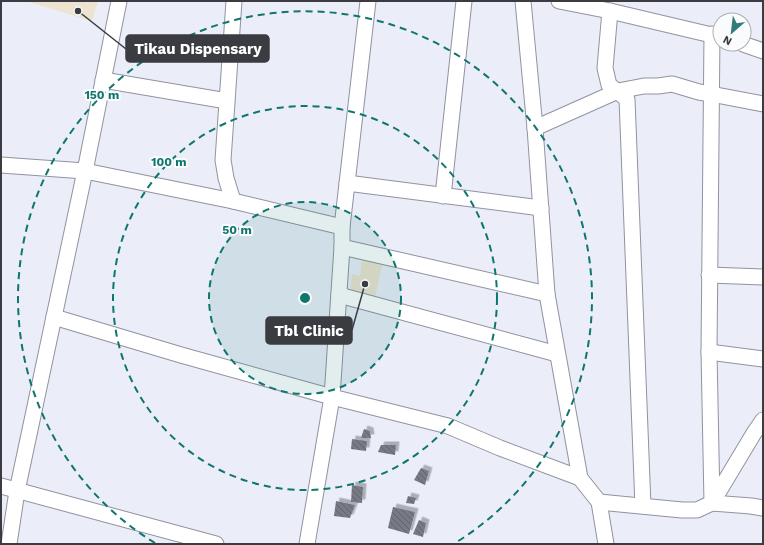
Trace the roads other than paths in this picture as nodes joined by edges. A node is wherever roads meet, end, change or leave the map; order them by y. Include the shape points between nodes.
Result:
1 (119, 1) edge
2 (234, 1) edge
3 (368, 1) edge
4 (464, 1) edge
5 (524, 1) edge
6 (559, 1) edge
7 (610, 11) junction
8 (712, 34) edge
9 (752, 47) edge
10 (763, 51) edge
11 (715, 52) edge
12 (103, 80) junction
13 (618, 91) junction
14 (711, 94) junction
15 (227, 101) junction
16 (763, 104) edge
17 (535, 128) junction
18 (1, 166) edge
19 (85, 171) junction
20 (346, 184) junction
21 (443, 196) junction
22 (233, 201) junction
23 (541, 208) junction
24 (342, 227) junction
25 (342, 247) junction
26 (709, 274) junction
27 (763, 277) edge
28 (547, 294) junction
29 (339, 295) junction
30 (54, 317) junction
31 (709, 352) junction
32 (557, 354) junction
33 (763, 359) edge
34 (332, 397) junction
35 (763, 420) edge
36 (759, 434) edge
37 (580, 478) junction
38 (1, 486) edge
39 (17, 491) junction
40 (599, 502) junction
41 (712, 503) junction
42 (643, 506) junction
43 (763, 508) edge
44 (9, 544) edge
45 (216, 544) edge
46 (307, 544) edge
47 (606, 544) edge

1 - 12 street
2 - 15 street
3 - 20 street
4 - 21 street
5 - 17 street
6 - 7 street
7 - 8 street
7 - 13 street via 605,68 609,85
9 - 10 street
11 - 14 street
12 - 15 street
12 - 19 street
13 - 14 street via 672,84
13 - 17 street
13 - 42 street via 627,98
14 - 16 street
14 - 26 street
15 - 22 street via 223,160
17 - 23 street
18 - 19 street
19 - 22 street
19 - 30 street
20 - 21 street
20 - 24 street
21 - 23 street
22 - 24 street
23 - 28 street
24 - 25 street
25 - 28 street
25 - 29 street
26 - 27 street
26 - 31 street
28 - 32 street
29 - 32 street
29 - 34 street
30 - 34 street
30 - 39 street
31 - 33 street
31 - 41 street
32 - 37 street
34 - 37 street via 448,426
34 - 46 street
35 - 36 street
36 - 41 street
37 - 40 street
38 - 39 street
39 - 44 street
39 - 45 street
40 - 42 street
40 - 47 street
41 - 42 street via 697,510
41 - 43 street

